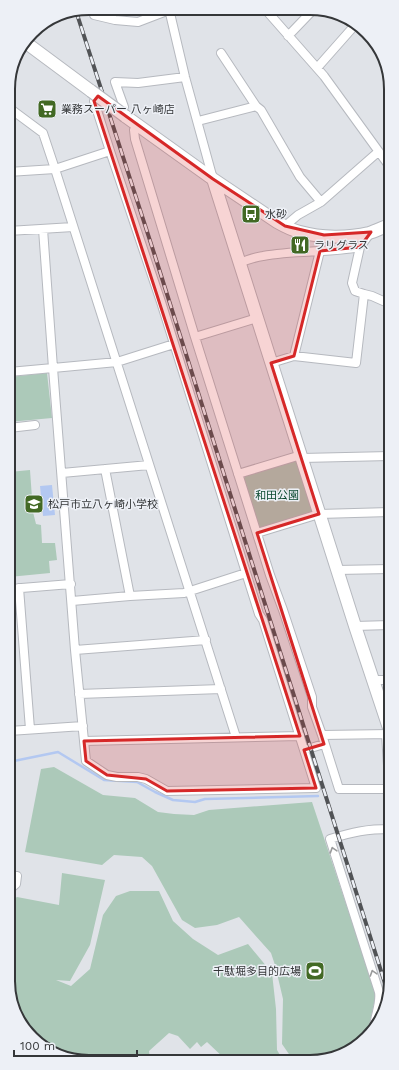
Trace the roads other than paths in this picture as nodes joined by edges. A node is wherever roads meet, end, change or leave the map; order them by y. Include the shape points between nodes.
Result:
1 (94, 15) edge
2 (155, 15) edge
3 (171, 15) edge
4 (270, 15) edge
5 (308, 15) edge
6 (352, 28) edge
7 (288, 36) junction
8 (29, 45) edge
9 (221, 53) dead end
10 (317, 68) junction
11 (185, 77) junction
12 (94, 94) junction
13 (256, 106) junction
14 (15, 112) edge
15 (122, 114) junction
16 (198, 121) junction
17 (137, 124) junction
18 (110, 151) junction
19 (378, 152) junction
20 (384, 160) edge
21 (55, 169) junction
22 (15, 172) edge
23 (212, 179) junction
24 (321, 202) junction
25 (285, 226) junction
26 (73, 227) junction
27 (384, 227) edge
28 (43, 229) junction
29 (15, 231) edge
30 (371, 232) junction
31 (360, 247) junction
32 (320, 251) junction
33 (239, 263) junction
34 (364, 294) junction
35 (384, 301) edge
36 (256, 318) junction
37 (195, 337) junction
38 (174, 344) junction
39 (294, 356) junction
40 (117, 362) junction
41 (271, 363) junction
42 (53, 368) junction
43 (15, 371) edge
44 (35, 425) dead end
45 (15, 427) edge
46 (301, 456) junction
47 (384, 456) edge
48 (149, 465) junction
49 (105, 469) junction
50 (62, 473) junction
51 (238, 474) junction
52 (384, 512) edge
53 (319, 514) junction
54 (257, 533) junction
55 (384, 568) edge
56 (337, 570) junction
57 (246, 573) junction
58 (71, 584) junction
59 (15, 588) edge
60 (19, 588) junction
61 (190, 591) junction
62 (130, 596) junction
63 (72, 601) junction
64 (384, 625) edge
65 (355, 626) junction
66 (206, 640) junction
67 (75, 650) junction
68 (374, 680) junction
69 (384, 680) edge
70 (221, 689) junction
71 (79, 694) junction
72 (384, 715) edge
73 (83, 726) junction
74 (30, 729) junction
75 (15, 730) edge
76 (384, 733) edge
77 (322, 735) junction
78 (300, 736) junction
79 (236, 737) junction
80 (84, 741) junction
81 (324, 744) junction
82 (304, 750) junction
83 (384, 789) edge
84 (384, 829) edge
85 (17, 876) dead end
86 (15, 885) edge
87 (378, 1009) edge

1 - 2 street via 138,22
3 - 11 street
4 - 7 street
5 - 7 street
6 - 10 street
7 - 10 street
8 - 12 street
9 - 13 street
10 - 19 street
11 - 15 street via 138,83 115,82 124,107
11 - 16 street
12 - 15 street, bridge
12 - 18 street
13 - 16 street
13 - 24 street via 261,110 300,177
14 - 21 street via 43,132
15 - 17 street
16 - 23 street
17 - 23 street
17 - 37 street via 134,130 135,139
18 - 21 street
18 - 38 street
19 - 20 street
19 - 24 street
21 - 22 street
21 - 26 street
23 - 25 street
23 - 33 street
24 - 25 street
25 - 30 street via 318,235 357,235
26 - 28 street
26 - 40 street
27 - 30 street
28 - 29 street
28 - 42 street
30 - 31 street
31 - 32 street
31 - 34 street via 352,283 355,291
32 - 33 street via 262,256
32 - 39 street
33 - 36 street
34 - 35 street
34 - 39 street via 356,363
36 - 37 street
36 - 41 street
37 - 51 street
38 - 40 street
38 - 57 street
39 - 41 street
40 - 42 street
40 - 48 street
41 - 46 street
42 - 43 street
42 - 50 street
44 - 45 street
46 - 47 street
46 - 51 street
46 - 53 street
48 - 49 street
48 - 61 street
49 - 50 street
49 - 62 street
50 - 58 street
51 - 54 street
52 - 53 street
53 - 54 street
53 - 56 street
54 - 77 street via 312,697 312,706
55 - 56 street
56 - 65 street
57 - 61 street
57 - 78 street
58 - 60 street
58 - 63 street
59 - 60 street
60 - 74 street
61 - 62 street
61 - 66 street
62 - 63 street
63 - 67 street
64 - 65 street
65 - 68 street
66 - 67 street
66 - 70 street
67 - 71 street
68 - 69 street
68 - 72 street
70 - 71 street
70 - 79 street
71 - 73 street
73 - 74 street
73 - 80 street
74 - 75 street
76 - 77 street
77 - 81 street
78 - 79 street
78 - 82 street
79 - 80 street
80 - 82 street via 86,761 107,775 146,779 166,791 316,788
81 - 82 street
81 - 83 street via 339,789
87 -> 84 street via 379,992 330,839 366,829
85 - 86 street

